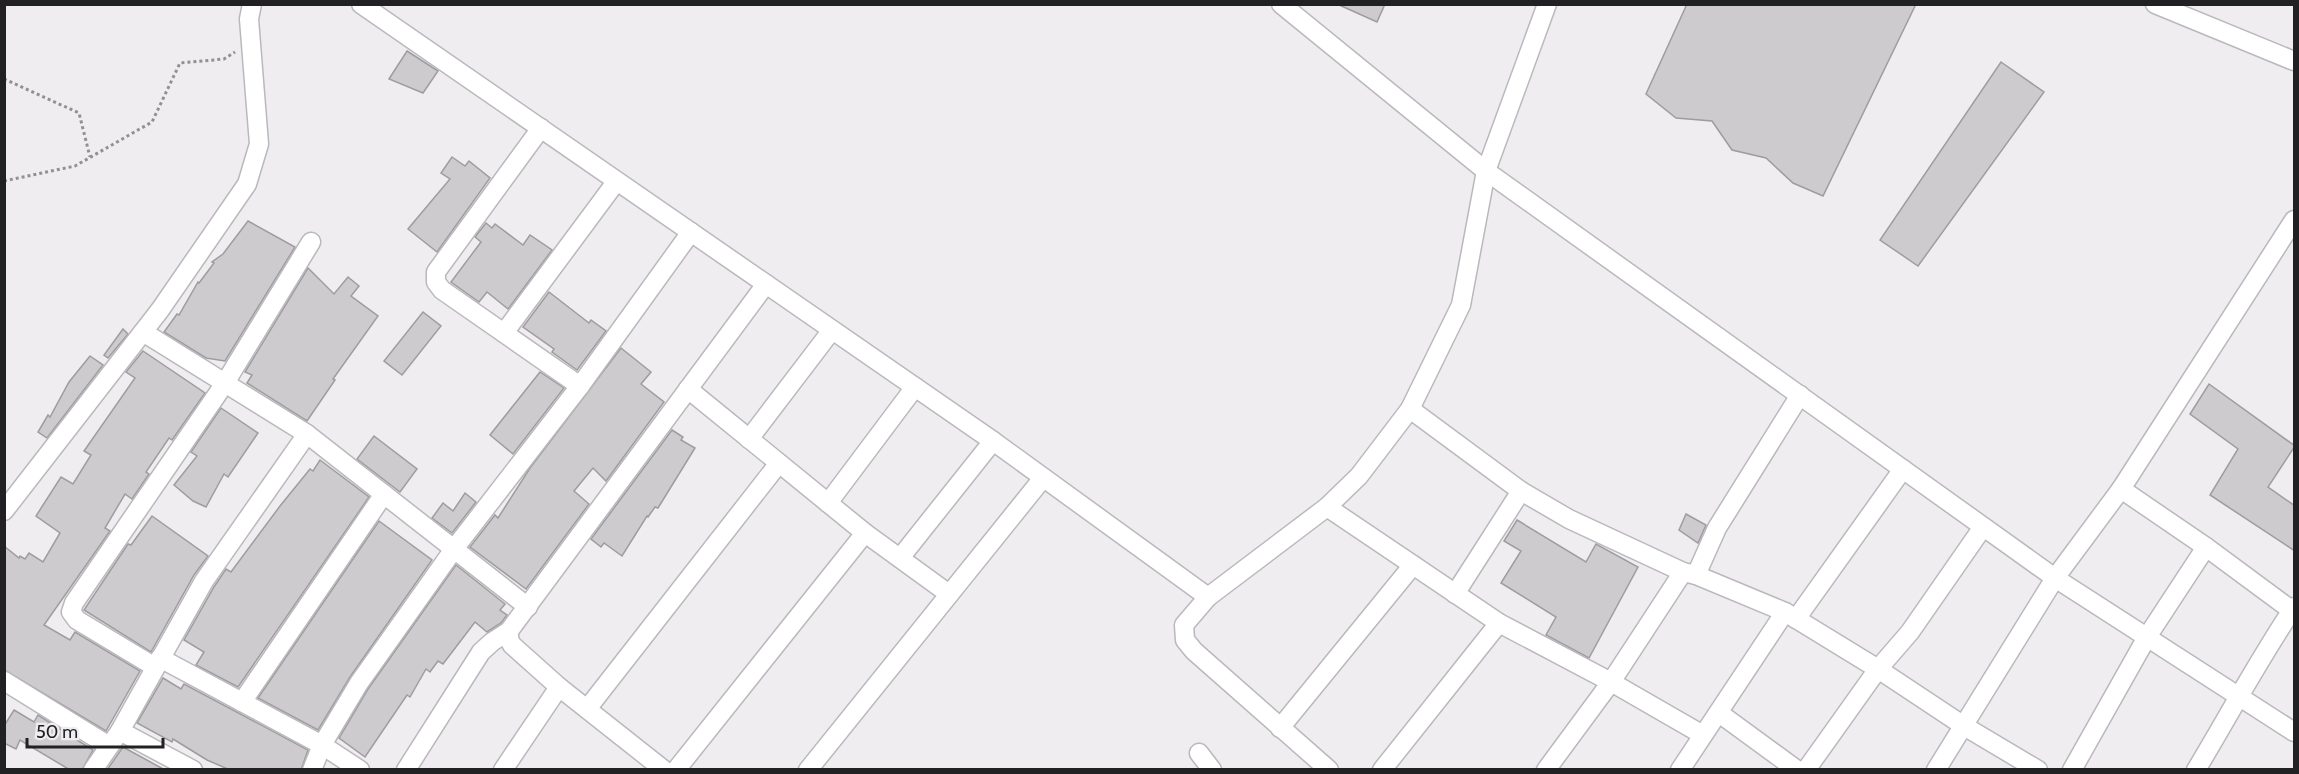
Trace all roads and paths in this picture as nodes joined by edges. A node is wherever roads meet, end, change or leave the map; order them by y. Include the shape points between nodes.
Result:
1 (252, 4) edge
2 (361, 4) edge
3 (1281, 4) edge
4 (1547, 4) edge
5 (2159, 5) edge
6 (251, 41) junction
7 (2295, 61) edge
8 (4, 79) edge
9 (540, 128) junction
10 (90, 157) junction
11 (1486, 171) junction
12 (4, 181) edge
13 (616, 182) junction
14 (2295, 220) edge
15 (691, 232) junction
16 (311, 242) dead end
17 (766, 284) junction
18 (832, 330) junction
19 (143, 332) junction
20 (504, 333) junction
21 (225, 383) junction
22 (580, 386) junction
23 (915, 387) junction
24 (688, 389) junction
25 (1800, 395) junction
26 (1410, 409) junction
27 (307, 434) junction
28 (750, 439) junction
29 (993, 441) junction
30 (779, 463) junction
31 (1903, 469) junction
32 (1043, 478) junction
33 (2121, 489) junction
34 (1521, 491) junction
35 (384, 494) junction
36 (828, 503) junction
37 (1328, 507) junction
38 (4, 511) edge
39 (1983, 527) junction
40 (866, 533) junction
41 (2206, 547) junction
42 (454, 549) junction
43 (900, 558) junction
44 (1413, 565) junction
45 (1689, 574) junction
46 (2055, 578) junction
47 (950, 594) junction
48 (1455, 594) junction
49 (1208, 597) junction
50 (528, 607) junction
51 (2294, 610) edge
52 (1790, 616) junction
53 (1499, 623) junction
54 (509, 631) junction
55 (2147, 637) junction
56 (157, 662) junction
57 (1878, 669) junction
58 (4, 681) edge
59 (1611, 682) junction
60 (559, 687) junction
61 (2239, 698) junction
62 (242, 702) junction
63 (587, 709) junction
64 (1719, 713) junction
65 (1964, 726) junction
66 (1280, 728) junction
67 (2295, 732) edge
68 (1703, 735) junction
69 (114, 738) junction
70 (322, 745) junction
71 (1199, 753) dead end
72 (507, 768) edge
73 (93, 770) edge
74 (193, 770) edge
75 (312, 770) edge
76 (360, 770) edge
77 (406, 770) edge
78 (664, 770) edge
79 (676, 770) edge
80 (808, 770) edge
81 (1212, 770) edge
82 (1329, 770) edge
83 (1382, 770) edge
84 (1546, 770) edge
85 (1680, 770) edge
86 (1797, 770) edge
87 (1806, 770) edge
88 (1936, 770) edge
89 (2037, 770) edge
90 (2072, 770) edge
91 (2196, 770) edge

1 - 6 street
2 - 9 street
3 - 11 street
4 - 11 street
5 - 7 street
6 - 10 path via 224,59 180,63 152,122
6 - 19 street via 259,144 247,184
8 - 10 path via 79,114
9 - 13 street
9 - 20 street via 436,272 436,282 442,290
10 - 12 path via 75,166
11 - 25 street
11 - 26 street via 1461,304
13 - 15 street
13 - 20 street
14 - 33 street
15 - 17 street
15 - 22 street
16 - 21 street
17 - 18 street
17 - 24 street
18 - 23 street
18 - 28 street
19 - 21 street
19 - 38 street
20 - 22 street
21 - 27 street
21 - 56 street via 71,612 77,620
22 - 42 street
23 - 29 street
23 - 36 street
24 - 28 street
24 - 50 street
25 - 31 street
25 - 45 street
26 - 34 street
26 - 37 street via 1359,476
27 - 35 street
27 - 56 street via 204,580
28 - 30 street
29 - 32 street
29 - 43 street
30 - 36 street
30 - 63 street
31 - 39 street
31 - 52 street
32 - 47 street
32 - 49 street
33 - 41 street
33 - 46 street
34 - 45 street via 1578,524
34 - 48 street
35 - 42 street
35 - 62 street
36 - 40 street
37 - 44 street
37 - 49 street
39 - 46 street
39 - 57 street via 1910,632
40 - 43 street
40 - 79 street
41 - 51 street
41 - 55 street
42 - 50 street
42 - 70 street via 359,683
43 - 47 street
44 - 48 street
44 - 66 street
45 - 52 street
45 - 59 street
46 - 55 street
46 - 65 street
47 - 80 street
48 - 53 street
49 - 66 street via 1184,625 1185,640
50 - 54 street
51 - 61 street
52 - 57 street
52 - 64 street
53 - 59 street
53 - 83 street
54 - 60 street via 512,645
54 - 77 street via 482,652
55 - 61 street
55 - 90 street
56 - 62 street
56 - 69 street
57 - 65 street
57 - 87 street
58 - 69 street
59 - 68 street
59 - 84 street
60 - 63 street
60 - 72 street
61 - 67 street
61 - 91 street
62 - 70 street
63 - 78 street
64 - 68 street
64 - 86 street
65 - 88 street
65 - 89 street
66 - 82 street
68 - 85 street
69 - 73 street
69 - 74 street
70 - 75 street
70 - 76 street
71 - 81 street

